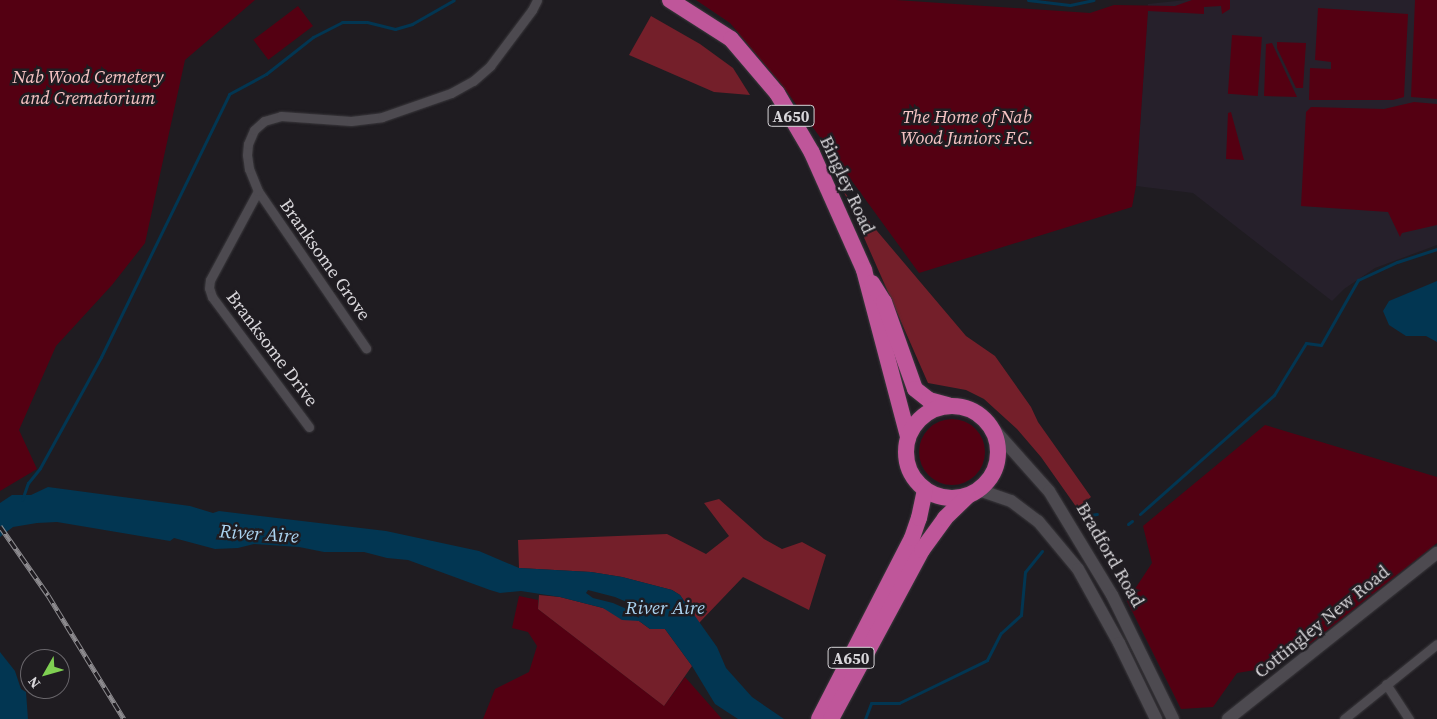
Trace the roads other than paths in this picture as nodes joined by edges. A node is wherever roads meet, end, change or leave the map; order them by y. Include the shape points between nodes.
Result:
1 (537, 0) edge
2 (670, 0) edge
3 (258, 191) junction
4 (864, 270) junction
5 (366, 348) dead end
6 (950, 406) junction
7 (990, 426) junction
8 (309, 427) dead end
9 (908, 437) junction
10 (926, 490) junction
11 (974, 493) junction
12 (1437, 553) edge
13 (888, 600) junction
14 (1437, 644) edge
15 (1386, 684) junction
16 (1166, 706) junction
17 (819, 719) edge
18 (831, 719) edge
19 (1156, 719) edge
20 (1173, 719) edge
21 (1184, 719) edge
22 (1229, 719) edge
23 (1344, 719) edge
24 (1409, 719) edge

1 - 3 street via 490,66 473,81 451,93 382,117 351,121 281,116 264,121 254,130 248,144 249,169
2 - 4 highway, Bingley Road / A650 via 731,40 777,93 812,153
3 - 5 street, Branksome Grove
3 - 8 street, Branksome Drive via 210,280 209,288 212,297
4 - 6 highway, A650 via 884,302 914,389 929,400
4 - 9 highway, Bingley Road / A650
6 - 7 highway, A650 via 980,414
6 - 9 highway via 924,415
7 - 11 highway, A650 via 997,440 999,455 993,474
7 - 16 main road, Bradford Road via 1049,491 1112,595
9 - 10 highway, A650 via 908,466 915,480
10 - 11 highway via 946,498
10 - 13 highway, A650 via 916,527
11 - 13 highway, A650 via 945,518
11 - 19 main road, Bradford Road via 1011,501 1038,521 1078,569
12 - 22 main road, Cottingley New Road
13 - 17 highway, A650
13 - 18 highway, A650
14 - 15 street
15 - 23 street
15 - 24 street
16 - 20 main road, Bradford Road
16 - 21 main road

